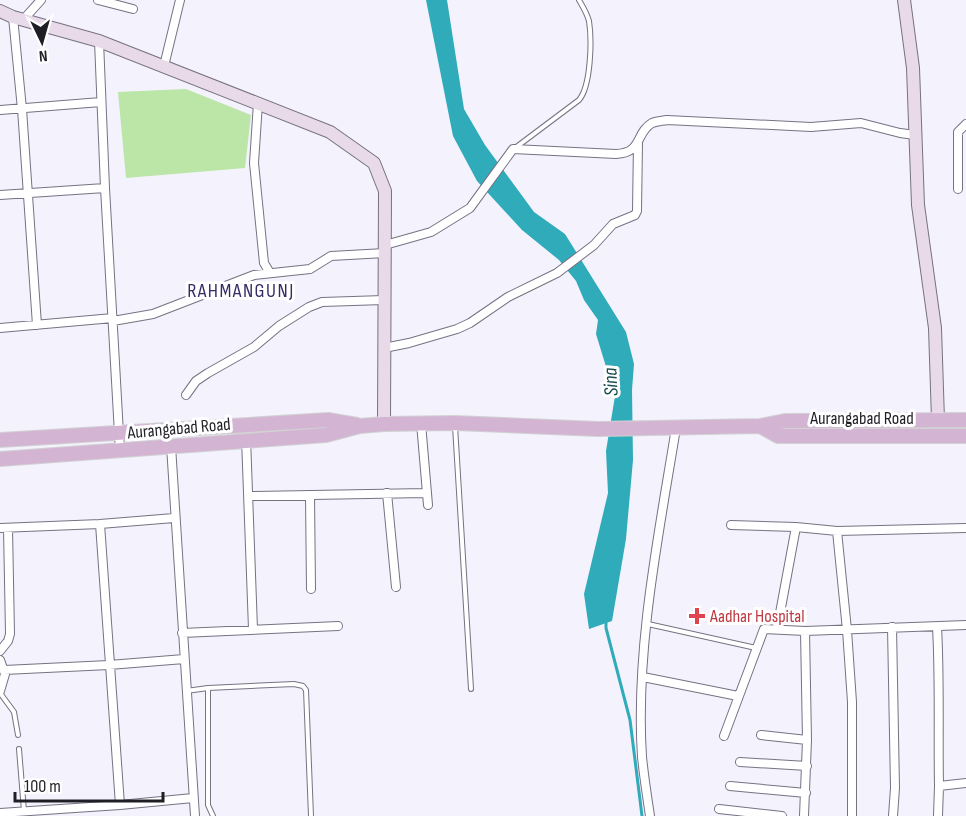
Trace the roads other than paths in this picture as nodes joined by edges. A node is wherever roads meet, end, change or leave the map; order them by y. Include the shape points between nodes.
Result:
1 (41, 0) edge
2 (98, 0) edge
3 (180, 0) edge
4 (579, 0) edge
5 (904, 0) edge
6 (133, 9) dead end
7 (0, 11) edge
8 (18, 18) junction
9 (99, 41) junction
10 (164, 66) junction
11 (101, 102) junction
12 (258, 104) junction
13 (22, 109) junction
14 (0, 110) edge
15 (966, 124) edge
16 (915, 135) junction
17 (638, 143) junction
18 (510, 152) junction
19 (105, 188) junction
20 (958, 189) dead end
21 (28, 194) junction
22 (0, 195) edge
23 (385, 249) junction
24 (270, 273) junction
25 (384, 300) junction
26 (113, 320) junction
27 (37, 325) junction
28 (0, 328) edge
29 (384, 348) junction
30 (186, 395) dead end
31 (938, 420) junction
32 (966, 420) edge
33 (421, 423) junction
34 (455, 423) junction
35 (384, 424) junction
36 (245, 426) junction
37 (360, 426) junction
38 (760, 426) junction
39 (669, 428) junction
40 (119, 433) junction
41 (966, 436) edge
42 (0, 440) edge
43 (246, 441) junction
44 (171, 446) junction
45 (120, 451) junction
46 (0, 459) edge
47 (387, 493) junction
48 (426, 493) junction
49 (310, 495) junction
50 (249, 496) junction
51 (428, 505) dead end
52 (174, 518) junction
53 (100, 524) junction
54 (731, 525) dead end
55 (796, 527) junction
56 (4, 528) edge
57 (966, 528) edge
58 (837, 531) junction
59 (396, 588) dead end
60 (311, 589) dead end
61 (646, 623) junction
62 (966, 625) edge
63 (338, 626) dead end
64 (892, 627) junction
65 (937, 627) junction
66 (253, 629) junction
67 (777, 629) junction
68 (847, 630) junction
69 (805, 632) junction
70 (182, 633) junction
71 (756, 648) junction
72 (0, 651) edge
73 (184, 659) junction
74 (0, 660) edge
75 (109, 665) junction
76 (4, 670) junction
77 (643, 677) junction
78 (208, 688) junction
79 (471, 688) dead end
80 (186, 691) junction
81 (0, 692) edge
82 (738, 696) junction
83 (18, 735) dead end
84 (761, 735) dead end
85 (724, 736) dead end
86 (807, 740) junction
87 (19, 749) dead end
88 (740, 762) dead end
89 (807, 766) junction
90 (966, 783) edge
91 (730, 786) dead end
92 (939, 786) junction
93 (806, 793) junction
94 (193, 798) junction
95 (120, 805) junction
96 (719, 809) dead end
97 (24, 811) junction
98 (0, 813) edge
99 (195, 816) edge
100 (213, 816) edge
101 (311, 816) edge
102 (650, 816) edge
103 (782, 816) edge
104 (804, 816) edge
105 (852, 816) edge
106 (893, 816) edge
107 (938, 816) edge

1 - 8 street
2 - 6 street
3 - 10 street
4 - 18 lane via 590,29 585,93
5 - 16 street via 913,68
7 - 8 street
8 - 9 street
8 - 13 street
9 - 10 street
9 - 11 street
10 - 12 street
11 - 13 street
11 - 19 street
12 - 23 street via 330,132 374,163 385,191
12 - 24 street via 255,172 264,263
13 - 14 street
13 - 21 street
15 - 20 street via 958,132
16 - 17 street via 861,123 811,127 667,120 654,122
16 - 31 street via 918,205 935,328
17 - 18 street via 634,150 621,154
17 - 29 street via 636,215 613,224 594,245 557,273 508,297 470,323
18 - 23 street via 470,208 431,232
19 - 21 street
19 - 26 street
21 - 22 street
21 - 27 street
23 - 24 street via 331,256 310,268
23 - 25 street
24 - 26 street via 254,275 153,314
25 - 29 street
25 - 30 street via 322,302 309,307 254,347 202,377
26 - 27 street
26 - 40 street
27 - 28 street
29 - 35 street
31 - 32 main road, Aurangabad Road
31 - 38 main road, Aurangabad Road via 785,421
33 - 34 main road, Aurangabad Road
33 - 35 main road, Aurangabad Road
33 - 48 street
34 - 39 main road, Aurangabad Road
34 - 79 lane
35 - 37 main road, Aurangabad Road
36 - 37 main road, Aurangabad Road via 328,420
36 - 40 main road, Aurangabad Road
36 - 43 street
37 - 43 main road, Aurangabad Road via 326,435
38 - 39 main road, Aurangabad Road
38 - 41 main road, Aurangabad Road via 778,436
39 - 61 street
40 - 42 main road, Aurangabad Road
40 - 45 street
43 - 44 main road, Aurangabad Road
43 - 50 street
44 - 45 main road, Aurangabad Road
44 - 52 street
45 - 46 main road, Aurangabad Road
47 - 48 street
47 - 49 street
47 - 59 street
48 - 51 street
49 - 50 street
49 - 60 street
50 - 66 street
52 - 53 street
52 - 70 street
53 - 56 street
53 - 75 street
54 - 55 street
55 - 58 street
55 - 67 street
56 - 72 street via 10,634
57 - 58 street
58 - 68 street
61 - 71 lane
61 - 77 street
62 - 65 street
63 - 66 street
64 - 65 street
64 - 68 street
64 - 106 street
65 - 92 street
66 - 70 street
67 - 69 street
67 - 71 street via 764,629
68 - 69 street
68 - 105 street via 852,702
69 - 86 street
70 - 73 street
71 - 82 street
73 - 75 street
73 - 80 street
74 - 76 street
75 - 76 street
75 - 95 street
76 - 81 street
77 - 82 street
77 - 102 street via 642,754
78 - 80 lane
78 - 100 lane via 208,805
78 - 101 lane via 303,686
80 - 94 street
81 - 83 lane via 14,712
82 - 85 street
84 - 86 street
86 - 89 street
87 - 97 lane
88 - 89 street
89 - 93 street
90 - 92 street
91 - 93 street
92 - 107 street
93 - 104 street
94 - 95 street
94 - 99 street
95 - 97 street
96 - 103 street
97 - 98 street

